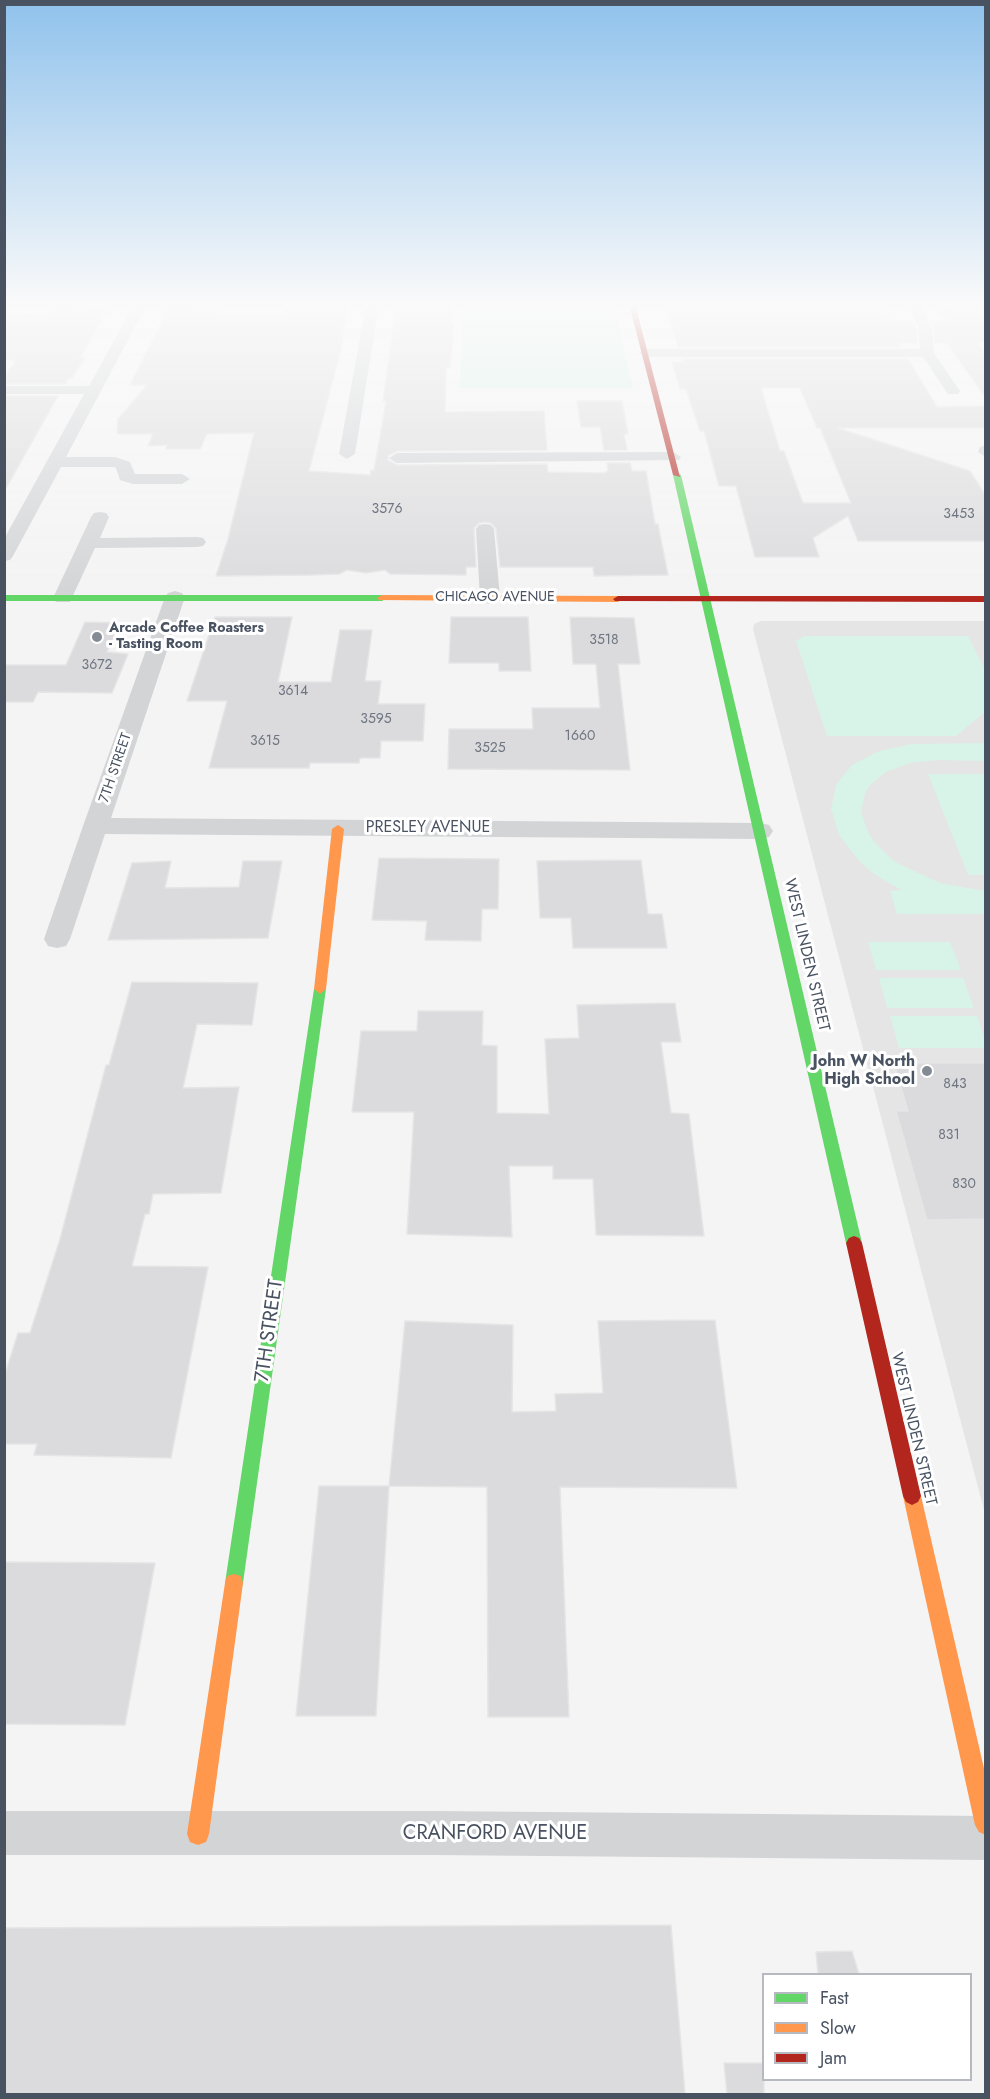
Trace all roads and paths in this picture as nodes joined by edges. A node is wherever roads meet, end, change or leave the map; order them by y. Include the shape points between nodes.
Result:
1 (89, 402) edge
2 (356, 402) edge
3 (658, 402) edge
4 (347, 454) dead end
5 (673, 457) junction
6 (397, 458) dead end
7 (56, 462) junction
8 (182, 479) dead end
9 (100, 517) dead end
10 (485, 529) dead end
11 (196, 542) dead end
12 (88, 543) junction
13 (4, 556) edge
14 (175, 597) junction
15 (4, 598) edge
16 (63, 598) junction
17 (490, 598) junction
18 (706, 598) junction
19 (986, 598) edge
20 (95, 826) junction
21 (338, 829) junction
22 (761, 831) junction
23 (57, 939) dead end
24 (986, 1825) edge
25 (4, 1833) edge
26 (198, 1834) junction
27 (986, 1838) edge

1 - 7 street
2 - 4 street
3 - 5 main road, WEST LINDEN STREET
5 - 6 street
5 - 18 main road, WEST LINDEN STREET
7 - 8 street via 115,462 124,465 126,477 133,479
7 - 13 street
9 - 12 street
10 - 17 street
11 - 12 street
12 - 16 street
14 - 16 main road, CHICAGO AVENUE
14 - 17 main road, CHICAGO AVENUE
14 - 20 street, 7TH STREET
15 - 16 main road, CHICAGO AVENUE
17 - 18 main road, CHICAGO AVENUE
18 - 19 main road, CHICAGO AVENUE
18 - 22 main road, WEST LINDEN STREET
20 - 21 street, PRESLEY AVENUE
20 - 23 street, 7TH STREET
21 - 22 street, PRESLEY AVENUE
21 - 26 main road, 7TH STREET via 318,1003
22 - 24 main road, WEST LINDEN STREET
25 - 26 street, CRANFORD AVENUE
26 - 27 street, CRANFORD AVENUE

